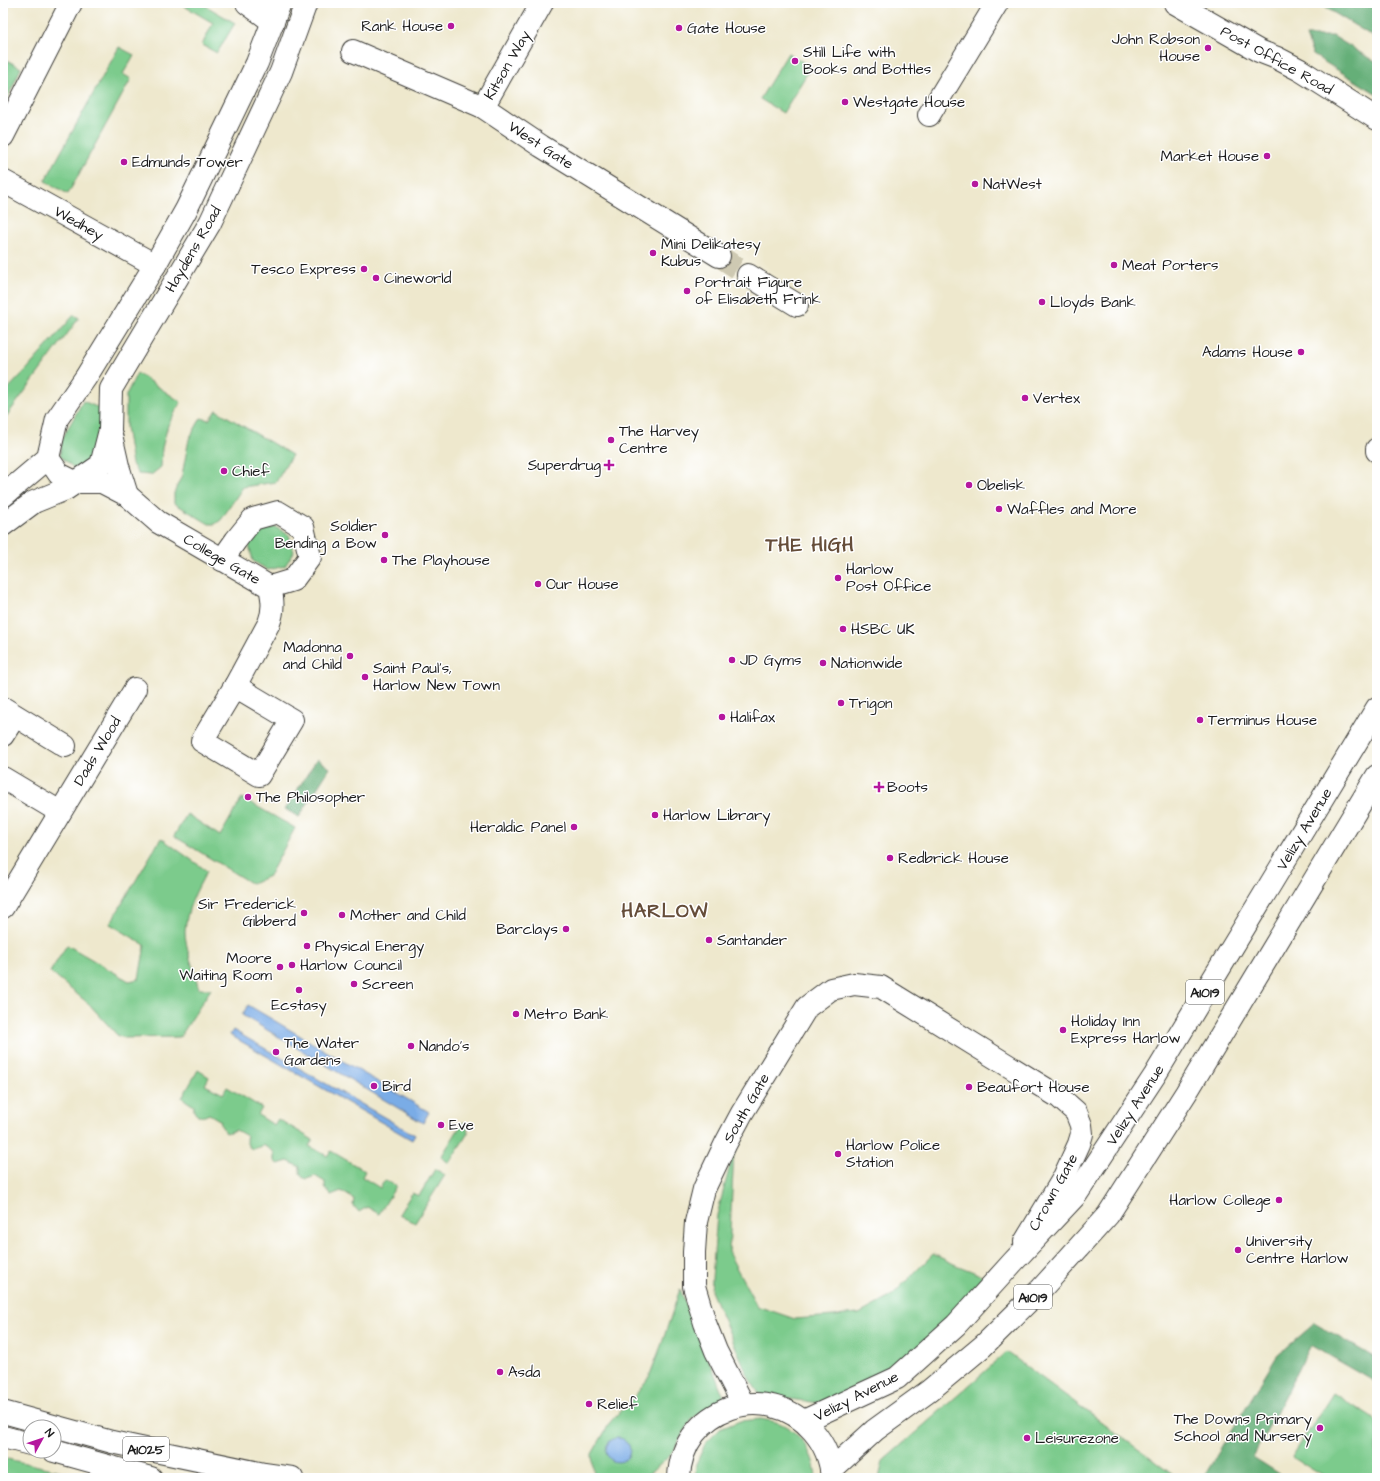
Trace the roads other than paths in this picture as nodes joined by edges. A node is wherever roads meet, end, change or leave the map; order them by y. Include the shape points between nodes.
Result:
1 (71, 3) edge
2 (247, 3) edge
3 (306, 3) edge
4 (542, 3) edge
5 (997, 3) edge
6 (1175, 3) edge
7 (276, 12) edge
8 (353, 51) dead end
9 (483, 107) junction
10 (929, 115) dead end
11 (1377, 119) edge
12 (3, 136) edge
13 (3, 181) edge
14 (719, 256) tunnel mouth
15 (155, 265) junction
16 (748, 275) tunnel mouth
17 (797, 305) dead end
18 (110, 430) junction
19 (48, 458) junction
20 (75, 482) junction
21 (127, 495) junction
22 (3, 496) edge
23 (3, 525) edge
24 (222, 560) junction
25 (270, 587) junction
26 (235, 686) dead end
27 (135, 689) dead end
28 (1377, 708) edge
29 (9, 712) edge
30 (3, 736) edge
31 (65, 746) dead end
32 (1377, 776) edge
33 (3, 778) edge
34 (60, 812) junction
35 (3, 907) edge
36 (983, 1049) joint
37 (1012, 1262) junction
38 (743, 1404) junction
39 (3, 1412) edge
40 (804, 1421) junction
41 (3, 1437) edge
42 (22, 1442) edge
43 (62, 1453) edge
44 (683, 1456) junction
45 (832, 1474) edge
46 (152, 1478) edge
47 (292, 1478) edge
48 (662, 1478) edge
49 (679, 1478) edge

1 - 12 street
2 - 7 street
3 - 18 street, Haydens Road via 281,72 210,223 111,389
4 - 9 street, Kitson Way
5 - 10 street
6 - 11 street, Post Office Road via 1260,51 1300,70
7 - 15 street, Haydens Road via 258,63 186,210
8 - 9 street, West Gate
9 - 14 street, West Gate
13 - 15 street, Wedhey
15 - 19 street, Haydens Road via 57,419
16 - 17 street
18 - 20 street, Haydens Road via 101,465
18 - 21 street
19 - 20 street via 59,474
19 - 22 street
20 - 21 street, College Gate via 102,482
20 - 23 street, Haydens Road via 66,489 34,502
21 - 24 street, College Gate via 158,522
24 - 25 street, College Gate
24 - 25 street via 253,519 278,512 303,527 310,557 293,580
25 - 26 street, College Gate via 273,613
27 - 34 street, Dads Wood
28 - 37 street, Velizy Avenue / A1019 via 1150,1082 1076,1195
29 - 30 street, Dads Wood
29 - 31 street, Dads Wood
32 - 45 street, A1019 via 1186,1093 1108,1215 1042,1288 983,1346 929,1391 875,1430
33 - 34 street
34 - 35 street, Dads Wood
36 - 37 street, Crown Gate via 1059,1097 1076,1112 1081,1125 1079,1144 1063,1179
36 - 38 street, South Gate via 881,987 854,984 831,989 807,1008 726,1143 704,1190 696,1222 694,1286 716,1351
37 - 40 street, Velizy Avenue / A1019 via 956,1325 898,1378
38 - 40 street via 776,1406
38 - 44 street via 710,1419 698,1430
39 - 47 street, A1025 via 112,1442
40 - 45 street via 822,1442
41 - 42 street
43 - 46 street, A1025
44 - 48 street
44 - 49 street

